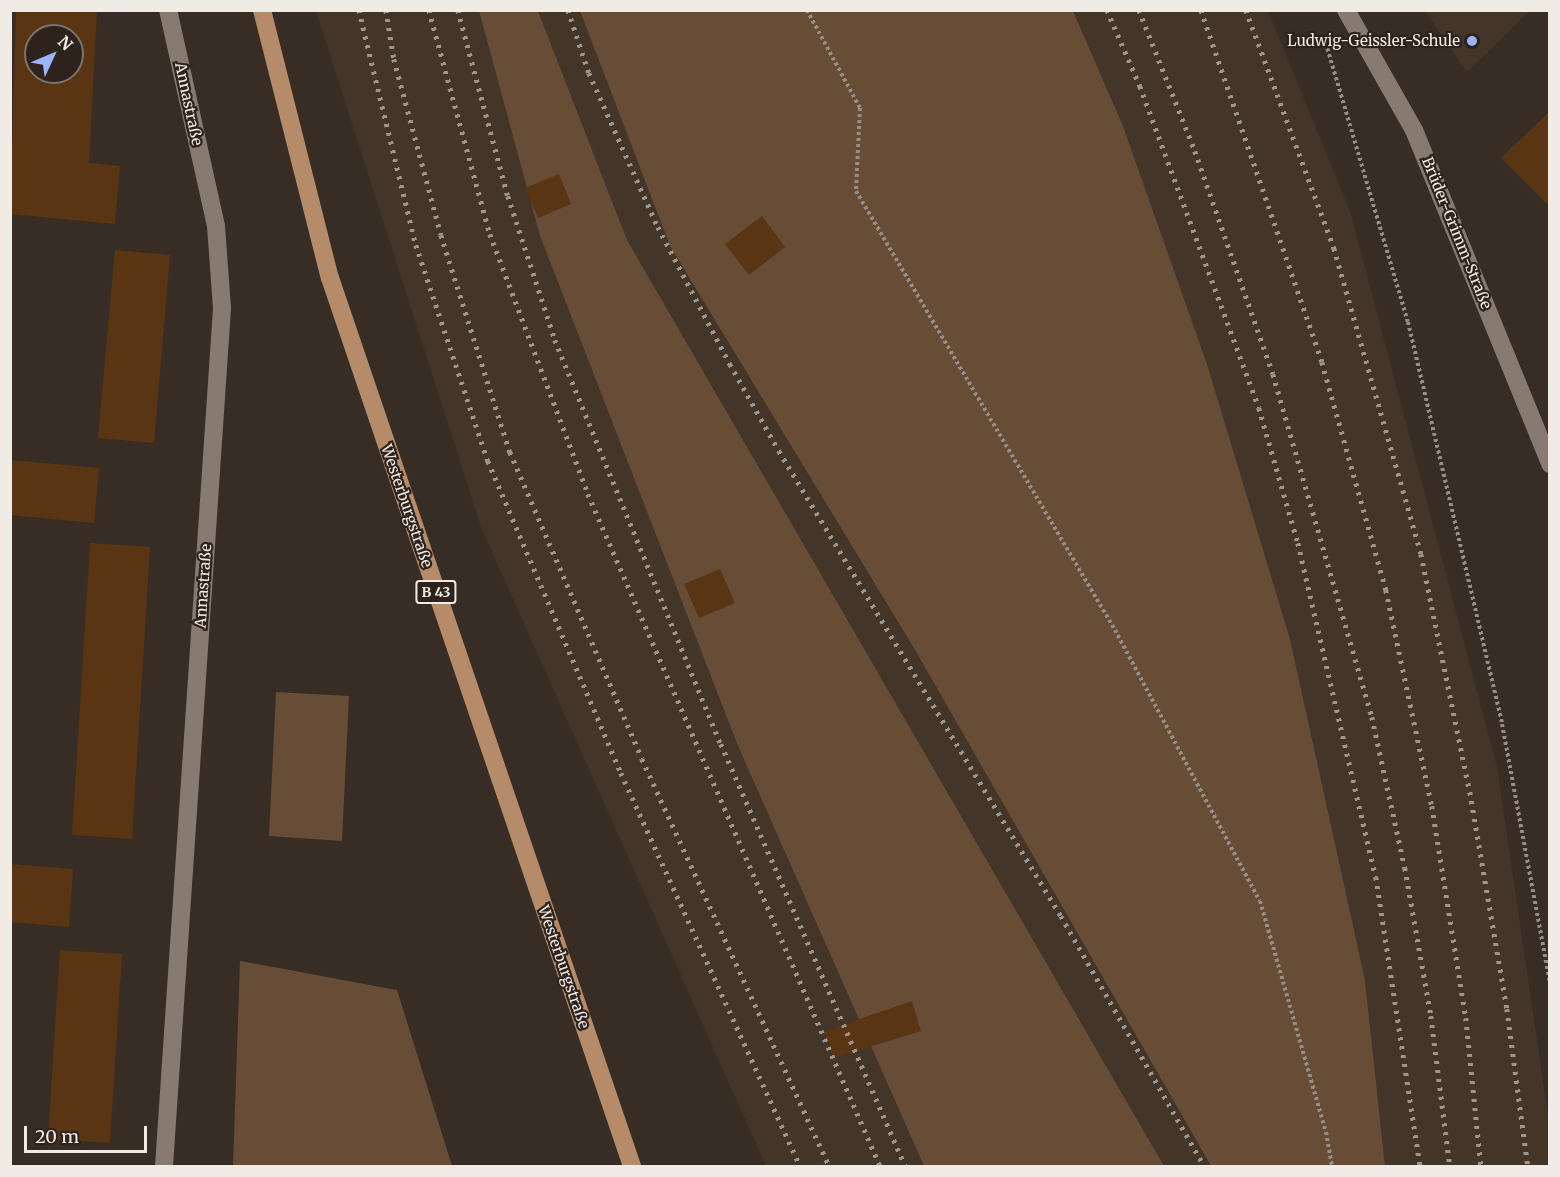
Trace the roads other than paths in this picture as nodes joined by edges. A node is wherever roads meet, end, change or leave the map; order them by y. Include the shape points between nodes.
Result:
1 (168, 10) edge
2 (262, 10) edge
3 (1346, 10) edge
4 (1550, 464) edge
5 (164, 1167) edge
6 (632, 1167) edge

1 - 5 street, Annastraße via 216,226 222,308
2 - 6 main road, Westerburgstraße / B 43 via 330,278
3 - 4 street, Brüder-Grimm-Straße via 1414,130

